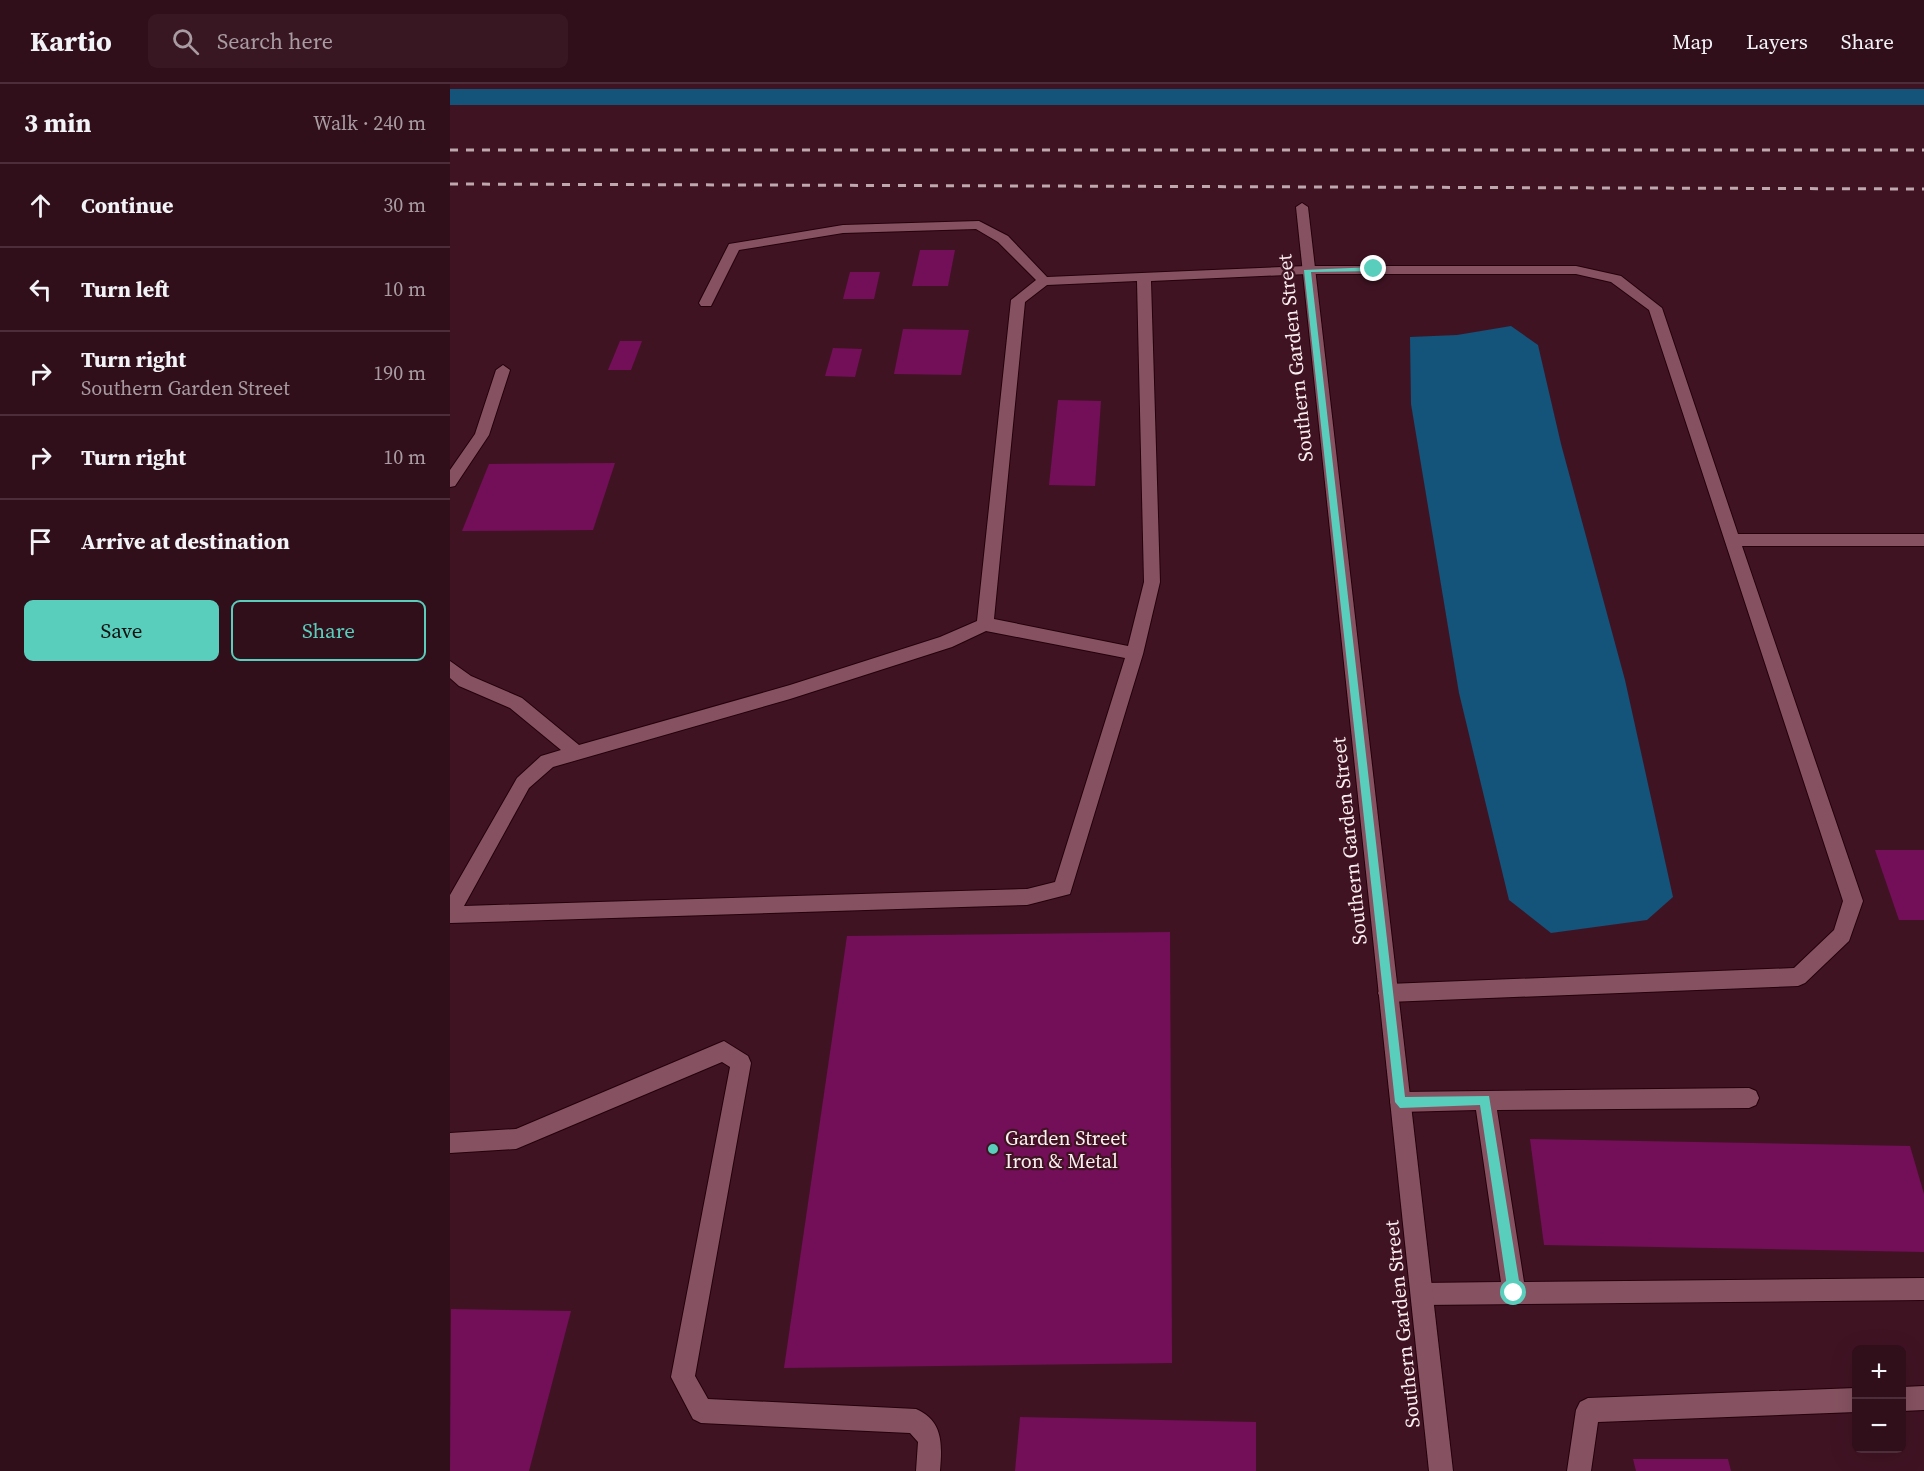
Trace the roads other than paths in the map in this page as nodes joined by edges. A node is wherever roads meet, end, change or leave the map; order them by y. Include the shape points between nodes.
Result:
1 (1302, 207) dead end
2 (1307, 270) junction
3 (1143, 277) junction
4 (1044, 281) junction
5 (706, 303) dead end
6 (503, 370) dead end
7 (450, 482) edge
8 (1732, 540) junction
9 (1924, 540) edge
10 (985, 624) junction
11 (1135, 654) junction
12 (450, 668) edge
13 (576, 752) junction
14 (450, 914) edge
15 (1388, 993) junction
16 (1749, 1098) dead end
17 (1485, 1100) junction
18 (1400, 1102) junction
19 (450, 1143) edge
20 (1924, 1289) edge
21 (1514, 1293) junction
22 (1422, 1294) junction
23 (1924, 1398) edge
24 (1906, 1399) edge
25 (1852, 1400) edge
26 (928, 1471) edge
27 (1441, 1471) edge
28 (1579, 1471) edge

1 - 2 street, Southern Garden Street
2 - 3 street
2 - 8 street via 1576,270 1616,279 1655,308
2 - 15 street, Southern Garden Street
3 - 4 street
3 - 11 street via 1152,582
4 - 5 street via 1003,239 980,225 843,229 734,247
4 - 10 street via 1018,300
6 - 7 street via 482,435
8 - 9 street
8 - 15 street via 1853,901 1842,935 1798,977
10 - 11 street
10 - 13 street via 946,642 790,692
11 - 14 street via 1063,888 1027,897
12 - 13 street via 465,681 516,703
13 - 14 street via 547,761 523,783
15 - 18 street, Southern Garden Street
16 - 17 street
17 - 18 street
17 - 21 street
18 - 22 street, Southern Garden Street
19 - 26 street via 516,1139 724,1051 741,1063 683,1377 701,1411 916,1421 930,1438
20 - 21 street
21 - 22 street
22 - 27 street, Southern Garden Street
23 - 24 street
25 - 28 street via 1588,1410

